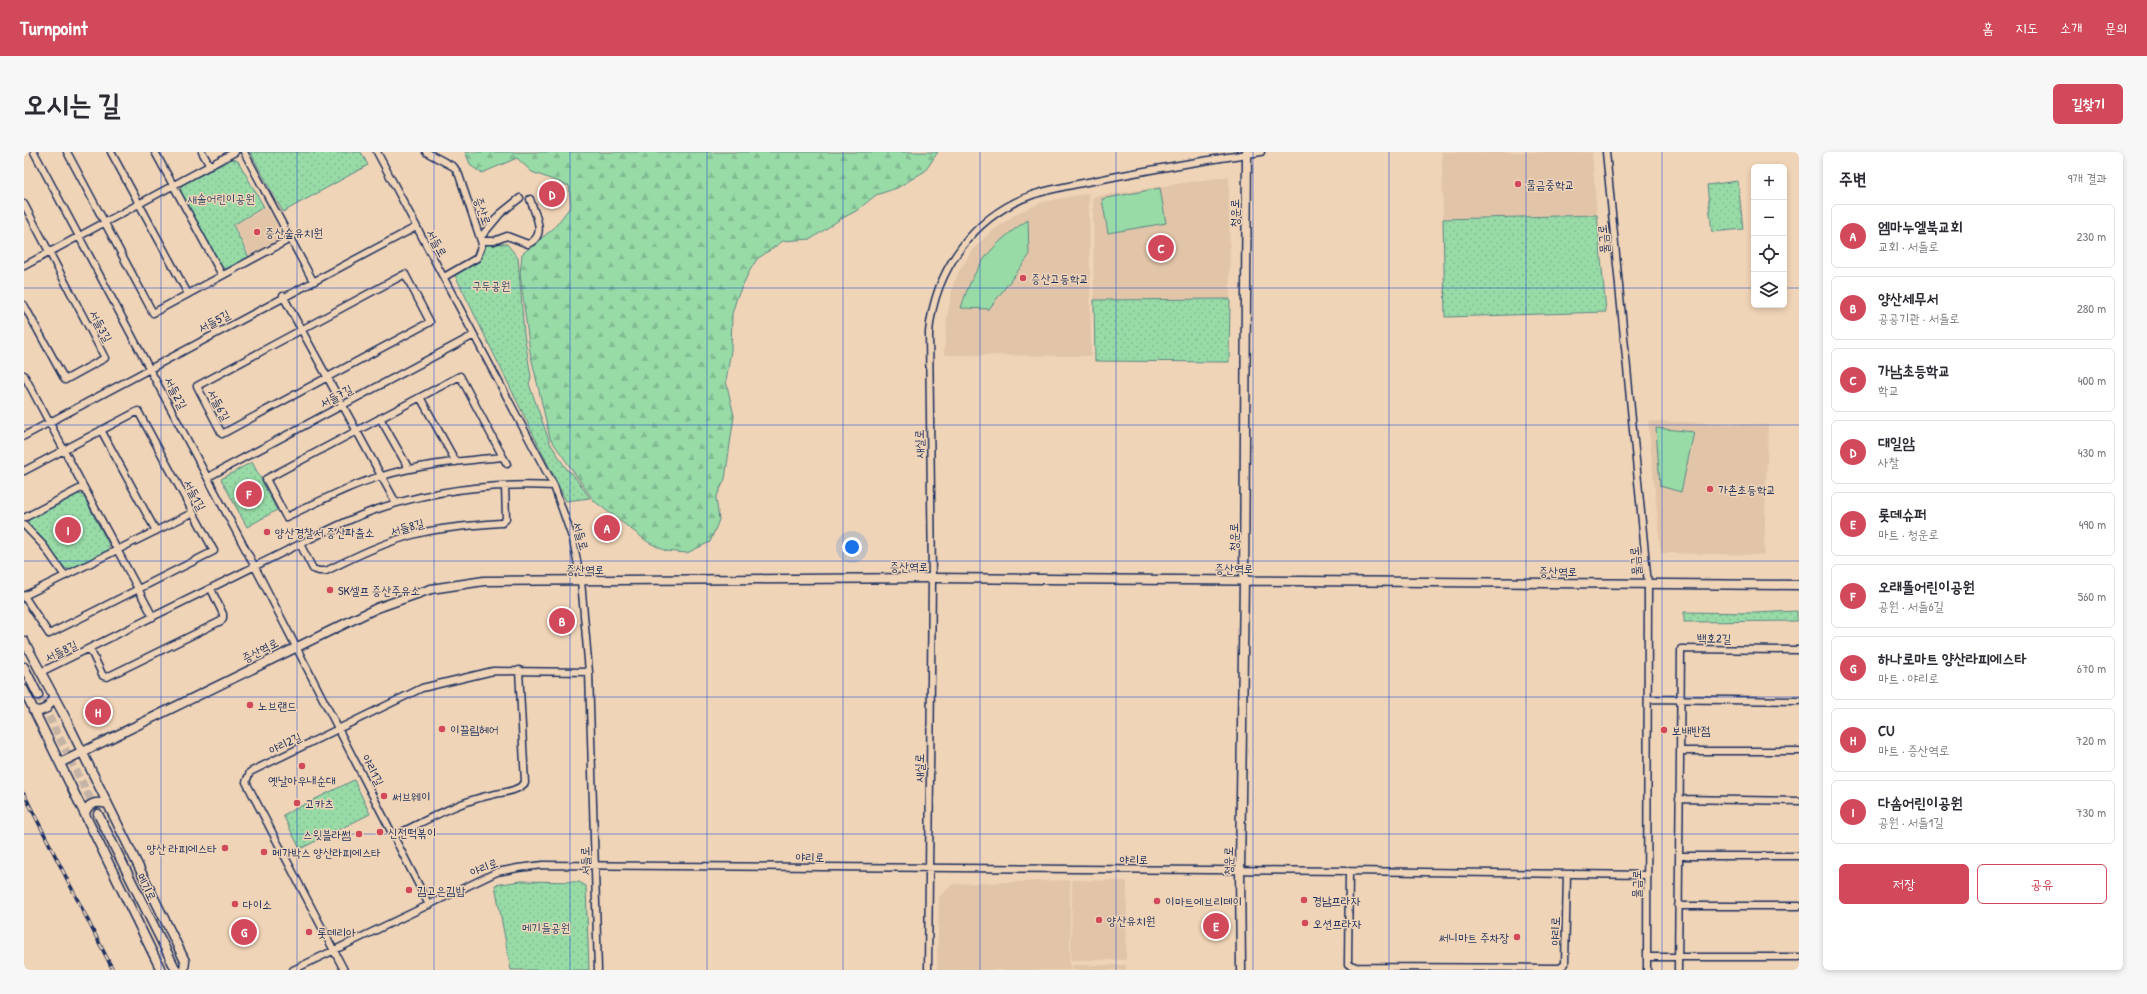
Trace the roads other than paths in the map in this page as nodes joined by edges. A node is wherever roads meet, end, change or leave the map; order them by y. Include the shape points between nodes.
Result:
1 (34, 152) edge
2 (67, 152) edge
3 (111, 152) edge
4 (155, 152) edge
5 (202, 152) edge
6 (235, 152) edge
7 (244, 152) edge
8 (377, 152) edge
9 (426, 152) edge
10 (1261, 152) edge
11 (1606, 152) edge
12 (1247, 153) edge
13 (210, 166) junction
14 (173, 186) junction
15 (520, 198) dead end
16 (530, 199) dead end
17 (24, 204) edge
18 (139, 204) junction
19 (104, 223) junction
20 (416, 227) junction
21 (78, 236) junction
22 (290, 239) junction
23 (481, 240) junction
24 (49, 252) junction
25 (24, 266) edge
26 (222, 275) junction
27 (444, 277) junction
28 (312, 281) junction
29 (188, 294) junction
30 (283, 296) junction
31 (24, 305) edge
32 (301, 330) junction
33 (474, 335) junction
34 (150, 368) junction
35 (24, 375) edge
36 (327, 377) junction
37 (420, 397) junction
38 (342, 405) junction
39 (380, 418) junction
40 (49, 422) junction
41 (101, 430) junction
42 (356, 430) junction
43 (24, 436) edge
44 (63, 450) junction
45 (503, 457) junction
46 (456, 462) junction
47 (507, 464) dead end
48 (410, 469) junction
49 (24, 471) edge
50 (381, 476) junction
51 (208, 477) junction
52 (505, 486) junction
53 (554, 486) junction
54 (83, 487) junction
55 (396, 503) junction
56 (192, 513) junction
57 (24, 518) edge
58 (24, 525) edge
59 (156, 531) junction
60 (300, 544) junction
61 (117, 550) junction
62 (255, 567) junction
63 (64, 576) junction
64 (932, 578) junction
65 (1244, 580) junction
66 (581, 581) junction
67 (1648, 584) junction
68 (1799, 585) edge
69 (210, 589) junction
70 (139, 590) junction
71 (24, 596) edge
72 (152, 617) junction
73 (24, 641) edge
74 (296, 646) junction
75 (90, 649) junction
76 (1799, 650) edge
77 (24, 667) edge
78 (519, 670) junction
79 (41, 672) junction
80 (590, 672) junction
81 (24, 690) edge
82 (38, 695) tunnel mouth
83 (54, 696) junction
84 (1648, 699) junction
85 (1680, 700) junction
86 (1799, 701) edge
87 (33, 710) junction
88 (339, 728) junction
89 (1680, 751) junction
90 (1799, 752) edge
91 (82, 753) junction
92 (60, 763) junction
93 (1679, 799) junction
94 (1799, 801) edge
95 (107, 804) junction
96 (85, 814) junction
97 (98, 814) tunnel mouth
98 (394, 836) junction
99 (1679, 856) junction
100 (1799, 856) edge
101 (596, 866) junction
102 (929, 869) junction
103 (1240, 871) junction
104 (1349, 871) junction
105 (1566, 874) junction
106 (1647, 875) junction
107 (429, 905) junction
108 (1678, 906) junction
109 (1799, 906) edge
110 (334, 950) junction
111 (1647, 957) junction
112 (1799, 957) edge
113 (1678, 958) junction
114 (161, 970) edge
115 (176, 970) edge
116 (184, 970) edge
117 (293, 970) edge
118 (344, 970) edge
119 (598, 970) edge
120 (928, 970) edge
121 (1241, 970) edge
122 (1647, 970) edge
123 (1678, 970) edge

1 - 21 street, 서들2길
2 - 19 street
3 - 18 street
4 - 14 street
5 - 13 street
6 - 13 street
7 - 22 street
8 - 20 street, 서들로
9 - 23 street, 증산로 via 454,167
10 - 12 street, 새실로
11 - 67 street, 물금로
12 - 64 street, 새실로 via 1145,171 1034,195 1002,210 964,243 939,286 928,332
12 - 65 street, 청운로
13 - 14 street
14 - 18 street
14 - 26 street
15 - 23 street via 500,214
16 - 23 street via 538,224 539,236 535,240 528,244 507,236 494,241
17 - 24 street, 서들3길
18 - 19 street
18 - 29 street
19 - 21 street
19 - 29 street via 153,312
20 - 27 street, 서들로
20 - 28 street, 서들5길
21 - 24 street
21 - 34 street, 서들2길
22 - 26 street
22 - 28 street
23 - 27 street, 증산로 via 481,249 476,258
24 - 25 street
24 - 31 street, 서들3길 via 105,358 65,380
26 - 29 street
27 - 33 street, 서들로
28 - 30 street, 서들5길
30 - 32 street
30 - 34 street, 서들5길
32 - 36 street
32 - 36 street, 서들6길 via 405,274 430,322
32 - 36 street, 서들6길 via 197,386 222,434
33 - 38 street, 서들7길
33 - 53 street, 서들로
34 - 40 street, 서들5길
34 - 51 street, 서들2길
35 - 40 street
36 - 38 street
37 - 39 street
37 - 45 street via 460,376
37 - 46 street
38 - 42 street
38 - 51 street, 서들7길
39 - 42 street
39 - 48 street
40 - 43 street, 서들5길
40 - 44 street
41 - 44 street, 서들1길
41 - 56 street, 서들1길 via 138,411
41 - 59 street
42 - 50 street
42 - 50 street via 266,479 286,517
44 - 49 street, 서들1길
44 - 54 street
45 - 46 street
45 - 47 street
46 - 48 street
48 - 50 street
50 - 55 street
51 - 62 street, 서들2길
52 - 53 street, 서들8길
52 - 55 street, 서들8길 via 427,495
52 - 60 street, 서들8길 via 506,519 502,523 420,534 385,544 326,571 313,569
53 - 66 street, 서들로 via 573,540
54 - 57 street
54 - 61 street
55 - 60 street, 서들8길 via 346,521
56 - 59 street
56 - 70 street, 서들1길 via 214,551
58 - 63 street
59 - 61 street
60 - 62 street, 서들8길
61 - 63 street
61 - 70 street
62 - 69 street, 서들8길
62 - 74 street, 서들2길
63 - 71 street
64 - 65 street, 증산역로
64 - 66 street, 증산역로
64 - 102 street, 새실로
65 - 67 street, 증산역로
65 - 103 street, 청운로
66 - 74 street, 증산역로 via 484,581 431,589 377,608
66 - 80 street, 서들로
67 - 68 street, 증산역로
67 - 84 street, 물금로
69 - 72 street, 서들8길
69 - 75 street, 서들8길 via 223,614 221,622 107,677 102,676
70 - 71 street, 서들1길 via 49,634
70 - 72 street
72 - 75 street, 서들8길
73 - 79 street
74 - 88 street, 야리1길
74 - 91 street, 증산역로
75 - 79 street, 서들8길
76 - 85 street, 백호2길 via 1681,649
77 - 82 street
78 - 80 street, 야리2길
78 - 88 street, 야리2길 via 492,671 422,688
78 - 98 street via 524,783 519,789 460,804
79 - 83 street
80 - 101 street, 서들로
81 - 87 street
83 - 87 street via 47,708
83 - 91 street
84 - 85 street
84 - 106 street, 물금로
85 - 86 street
85 - 89 street, 백호2길
87 - 92 street
88 - 98 street, 야리1길
88 - 110 street, 야리2길 via 250,772 246,782
89 - 90 street
89 - 93 street, 백호2길
91 - 92 street, 증산역로
91 - 95 street
92 - 96 street
93 - 94 street
93 - 99 street, 백호2길
95 - 96 street via 93,803 86,809
95 - 116 street via 185,961
96 - 114 street
97 - 115 street, 메기로
98 - 107 street, 야리1길
99 - 100 street
99 - 108 street, 백호2길
101 - 102 street, 야리로
101 - 107 street, 야리로 via 543,865 511,869 478,881
101 - 119 street, 서들로
102 - 103 street, 야리로
102 - 120 street, 새실로
103 - 104 street, 야리로
103 - 121 street, 청운로
104 - 105 street, 야리로
104 - 105 street, 야리로 via 1348,964 1379,968 1560,968 1565,964
105 - 106 street, 야리로
106 - 111 street, 물금로
107 - 110 street, 야리로
108 - 109 street
108 - 113 street, 백호2길
110 - 117 street, 야리로
110 - 118 street, 야리2길
111 - 113 street
111 - 122 street, 물금로
112 - 113 street
113 - 123 street, 백호2길

